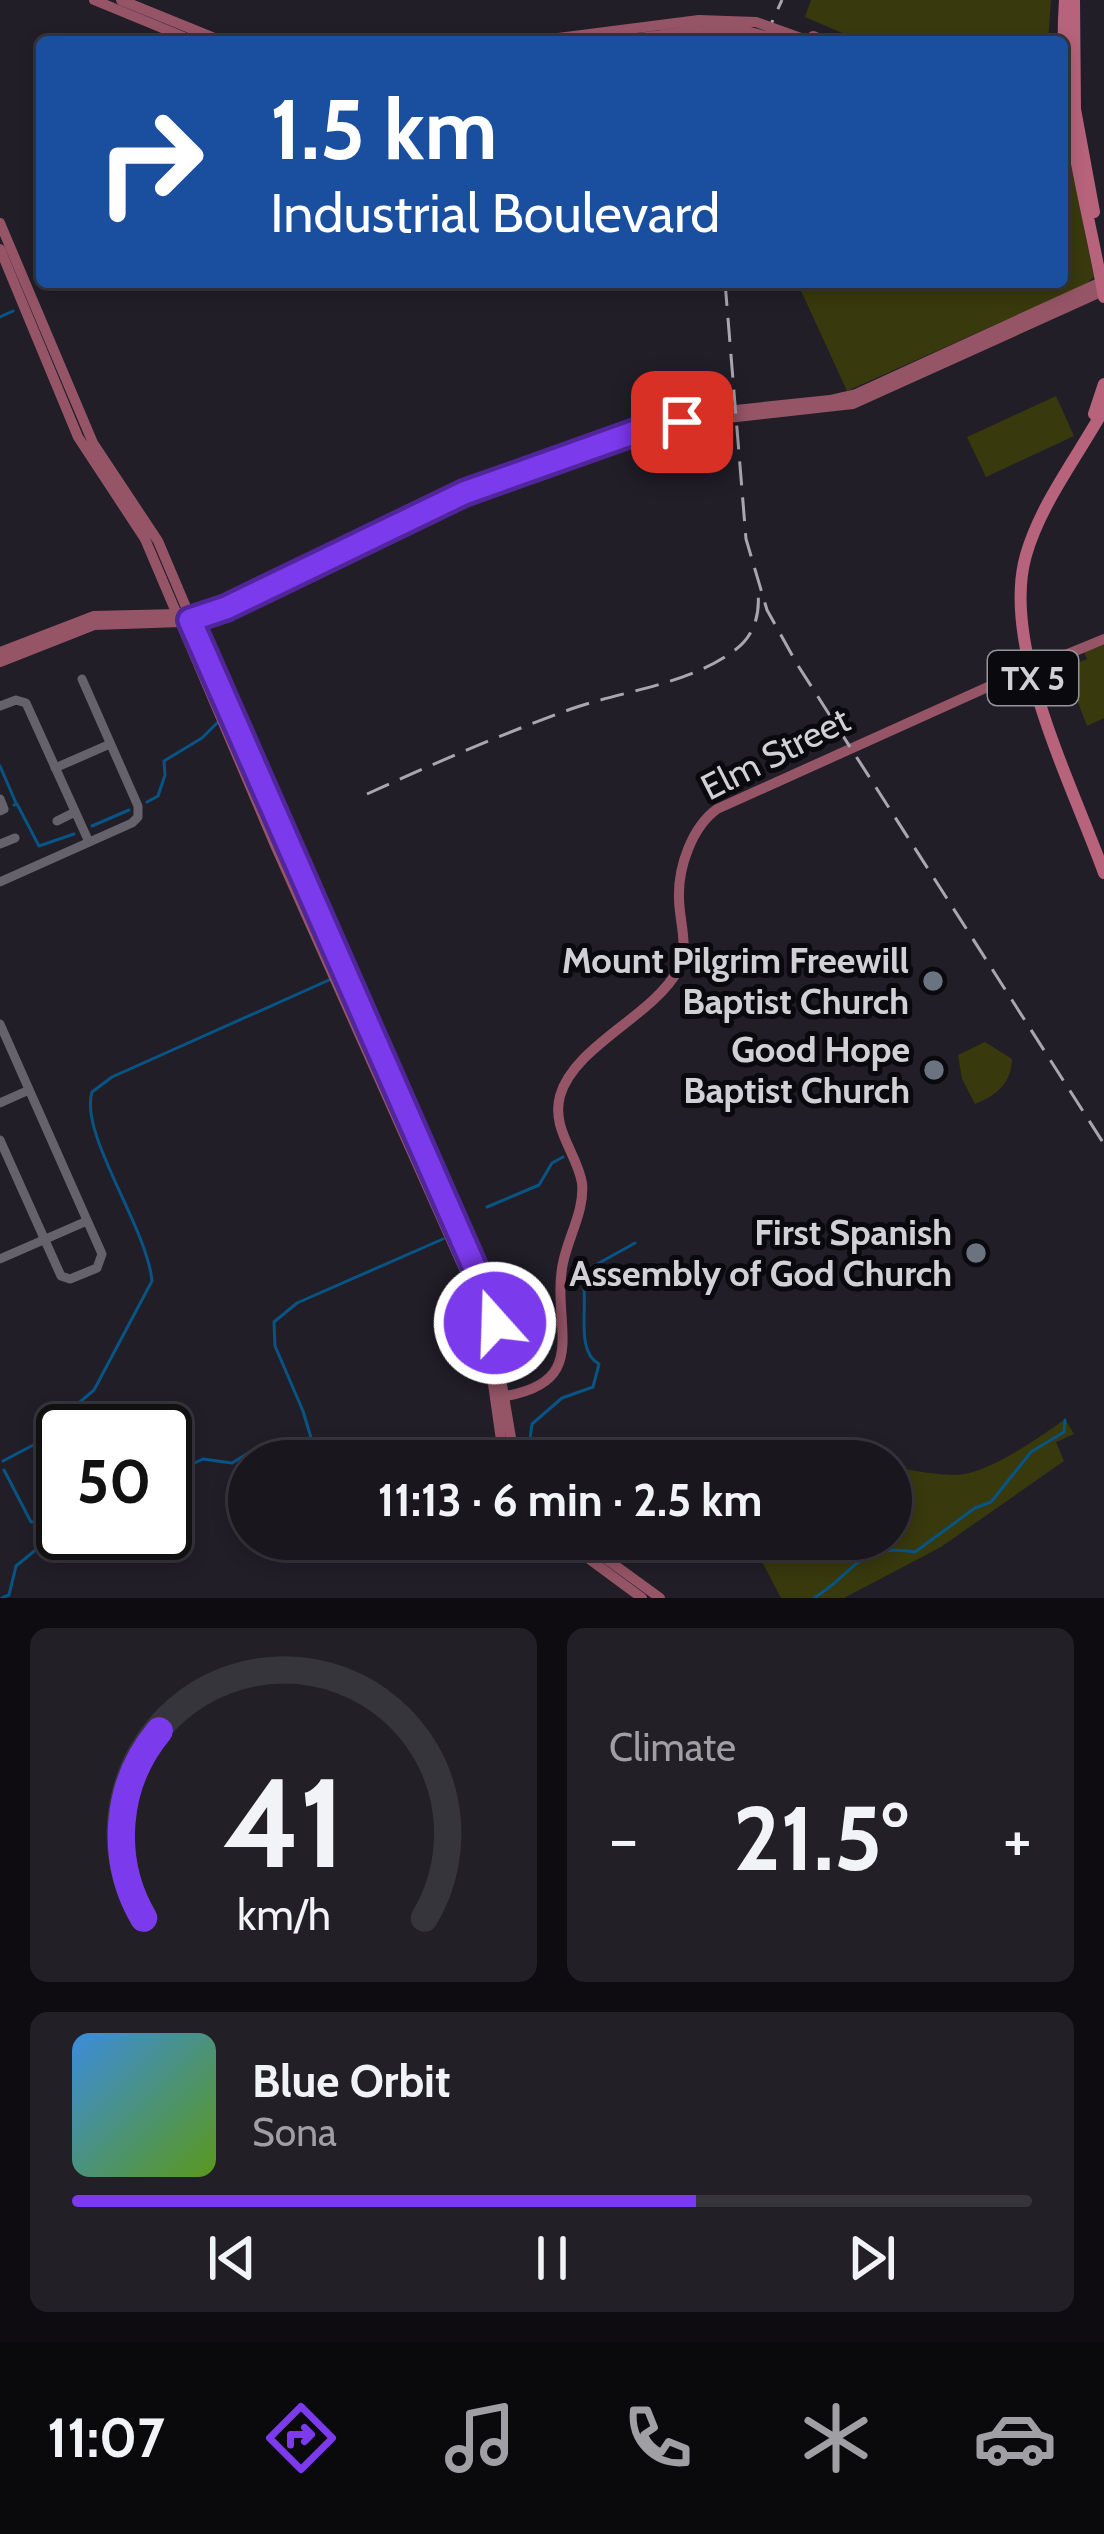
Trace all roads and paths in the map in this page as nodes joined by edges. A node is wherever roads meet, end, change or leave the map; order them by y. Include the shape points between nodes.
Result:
1 (94, 0) edge
2 (121, 0) edge
3 (1068, 1) edge
4 (165, 24) junction
5 (700, 25) junction
6 (186, 36) edge
7 (204, 36) edge
8 (588, 36) edge
9 (641, 36) edge
10 (766, 36) edge
11 (792, 36) edge
12 (1060, 36) edge
13 (1067, 36) edge
14 (1068, 75) edge
15 (1068, 124) edge
16 (0, 223) edge
17 (1092, 225) junction
18 (0, 250) edge
19 (1100, 253) edge
20 (1103, 288) edge
21 (1104, 384) edge
22 (63, 387) junction
23 (786, 406) junction
24 (1104, 410) edge
25 (1092, 426) junction
26 (362, 537) junction
27 (151, 540) junction
28 (167, 588) junction
29 (153, 614) junction
30 (184, 617) junction
31 (1104, 639) edge
32 (0, 652) edge
33 (0, 662) edge
34 (1029, 668) junction
35 (1104, 873) edge
36 (498, 1398) junction
37 (501, 1440) edge
38 (509, 1440) edge
39 (590, 1560) edge
40 (608, 1560) edge
41 (642, 1598) edge
42 (660, 1598) edge

1 - 4 main road
2 - 4 main road
3 - 12 main road
3 - 13 main road
4 - 6 main road
4 - 7 main road
5 - 8 main road
5 - 9 main road
5 - 10 main road, bridge
5 - 11 main road, bridge via 756,22
14 - 17 main road
15 - 17 main road
16 - 22 main road
17 - 19 main road
18 - 22 main road
19 - 20 main road
20 - 23 main road via 844,398
21 - 25 main road, TX 5
22 - 27 main road via 86,454
23 - 26 main road via 641,430
23 - 26 main road via 649,418 463,484
24 - 25 main road, TX 5
25 - 34 main road, TX 5 via 1026,554 1018,612
26 - 30 main road
27 - 28 main road
27 - 30 main road
28 - 29 main road via 164,608
28 - 30 main road
29 - 30 main road
29 - 32 main road via 84,618
30 - 33 main road via 94,625
30 - 36 main road via 479,1304
31 - 34 main road, Elm Street
34 - 35 main road, TX 5
34 - 36 main road, Elm Street via 717,809 700,825 680,885 684,948 677,971 561,1094 559,1122 582,1186 562,1271 564,1348 544,1383
36 - 37 main road
36 - 38 main road
39 - 41 main road
40 - 42 main road

